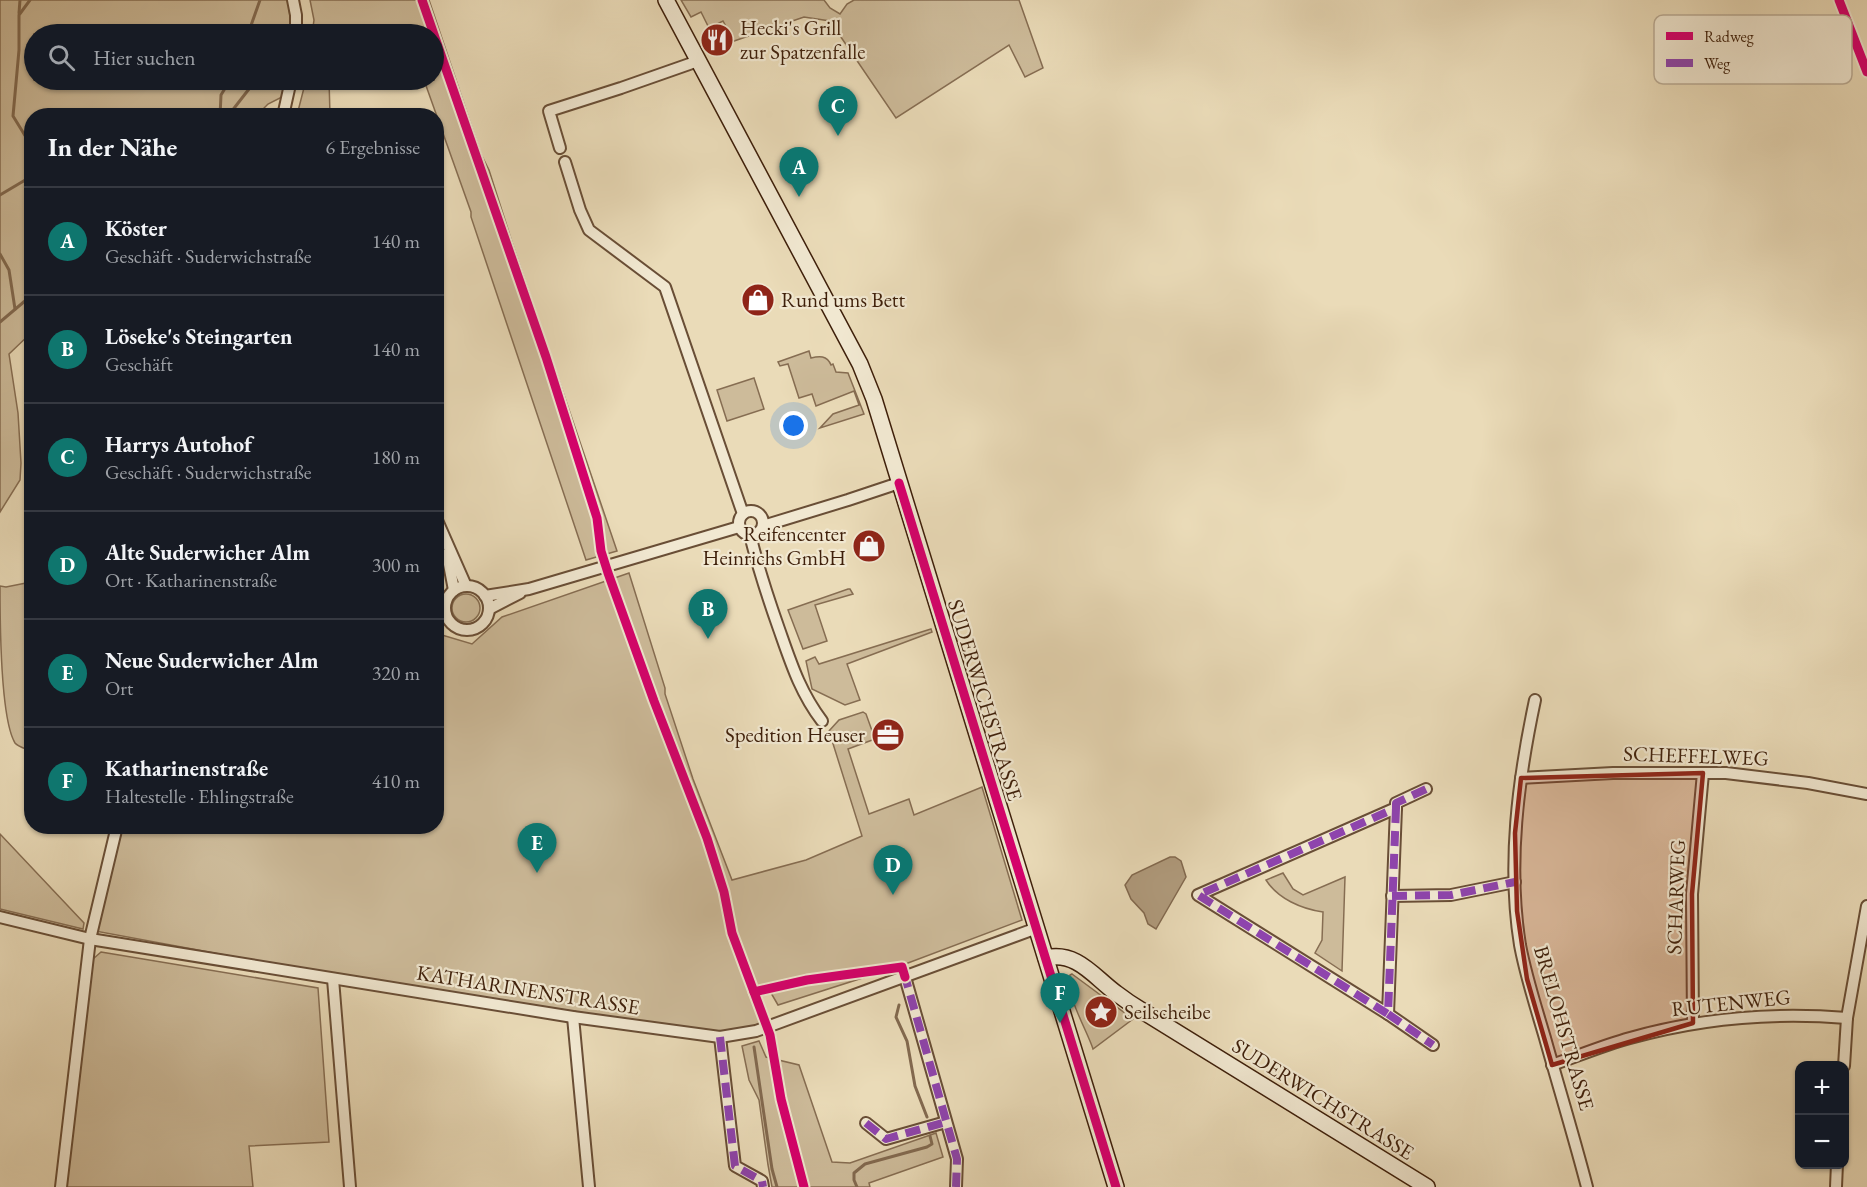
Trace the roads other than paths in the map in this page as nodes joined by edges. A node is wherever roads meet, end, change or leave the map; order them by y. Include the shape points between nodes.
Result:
1 (293, 0) edge
2 (666, 0) edge
3 (296, 24) edge
4 (698, 61) junction
5 (289, 90) edge
6 (285, 108) edge
7 (560, 148) dead end
8 (565, 162) dead end
9 (899, 483) junction
10 (743, 514) junction
11 (763, 526) junction
12 (739, 527) junction
13 (750, 535) junction
14 (444, 538) edge
15 (444, 541) edge
16 (466, 586) junction
17 (529, 589) junction
18 (454, 590) junction
19 (485, 596) junction
20 (444, 604) edge
21 (489, 609) junction
22 (444, 614) edge
23 (444, 621) edge
24 (448, 621) junction
25 (1535, 700) dead end
26 (822, 721) dead end
27 (1703, 773) junction
28 (1521, 778) junction
29 (1426, 789) dead end
30 (1867, 794) edge
31 (1396, 808) junction
32 (115, 834) edge
33 (1515, 882) junction
34 (1392, 896) junction
35 (1867, 906) edge
36 (0, 917) edge
37 (1037, 928) junction
38 (90, 939) junction
39 (1046, 958) junction
40 (905, 977) junction
41 (333, 979) junction
42 (1388, 1014) junction
43 (573, 1017) junction
44 (1847, 1018) junction
45 (1693, 1023) junction
46 (720, 1037) junction
47 (1433, 1045) dead end
48 (1844, 1061) edge
49 (1552, 1065) junction
50 (946, 1122) junction
51 (866, 1123) dead end
52 (1838, 1169) edge
53 (61, 1187) edge
54 (350, 1187) edge
55 (589, 1187) edge
56 (763, 1187) edge
57 (956, 1187) edge
58 (1116, 1187) edge
59 (1427, 1187) edge
60 (1587, 1187) edge
61 (1836, 1187) edge

1 - 3 street
2 - 4 main road, SUDERWICHSTRASSE
4 - 7 street via 549,111
4 - 9 main road, SUDERWICHSTRASSE via 860,363
5 - 6 street
8 - 10 street via 589,230 665,287
9 - 11 street
9 - 37 main road, SUDERWICHSTRASSE
10 - 11 street via 757,512
10 - 12 street
11 - 13 street via 760,532
12 - 13 street
12 - 17 street
13 - 26 street via 798,683
14 - 16 street
15 - 18 street
16 - 18 street
16 - 19 street
17 - 19 street
17 - 21 street
18 - 20 street
19 - 21 street
21 - 24 street via 482,624 475,628 458,628
22 - 24 street
23 - 24 street
25 - 28 street, BRELOHSTRASSE
27 - 28 street, SCHEFFELWEG
27 - 30 street, SCHEFFELWEG via 1808,783
27 - 45 street, SCHARWEG via 1692,894
28 - 33 street, BRELOHSTRASSE
29 - 31 street via 1396,803
31 - 34 street
31 - 42 street via 1198,895
32 - 38 street
33 - 34 street via 1451,895
33 - 49 street, BRELOHSTRASSE via 1520,944
34 - 42 street
35 - 44 street
36 - 38 street, KATHARINENSTRASSE
37 - 39 main road, SUDERWICHSTRASSE
37 - 40 street, KATHARINENSTRASSE
38 - 41 street, KATHARINENSTRASSE
38 - 53 street
39 - 58 main road, SUDERWICHSTRASSE
39 - 59 main road, SUDERWICHSTRASSE via 1077,961 1144,1012
40 - 46 street, KATHARINENSTRASSE via 756,1031
40 - 50 street
41 - 43 street, KATHARINENSTRASSE
41 - 54 street
42 - 47 street
43 - 46 street, KATHARINENSTRASSE
43 - 55 street
44 - 45 street, RUTENWEG via 1803,1015
44 - 48 street
45 - 49 street, RUTENWEG via 1629,1038
46 - 56 street via 735,1166 762,1181
49 - 60 street, BRELOHSTRASSE
50 - 51 street via 886,1139
50 - 57 street via 957,1159
52 - 61 street

